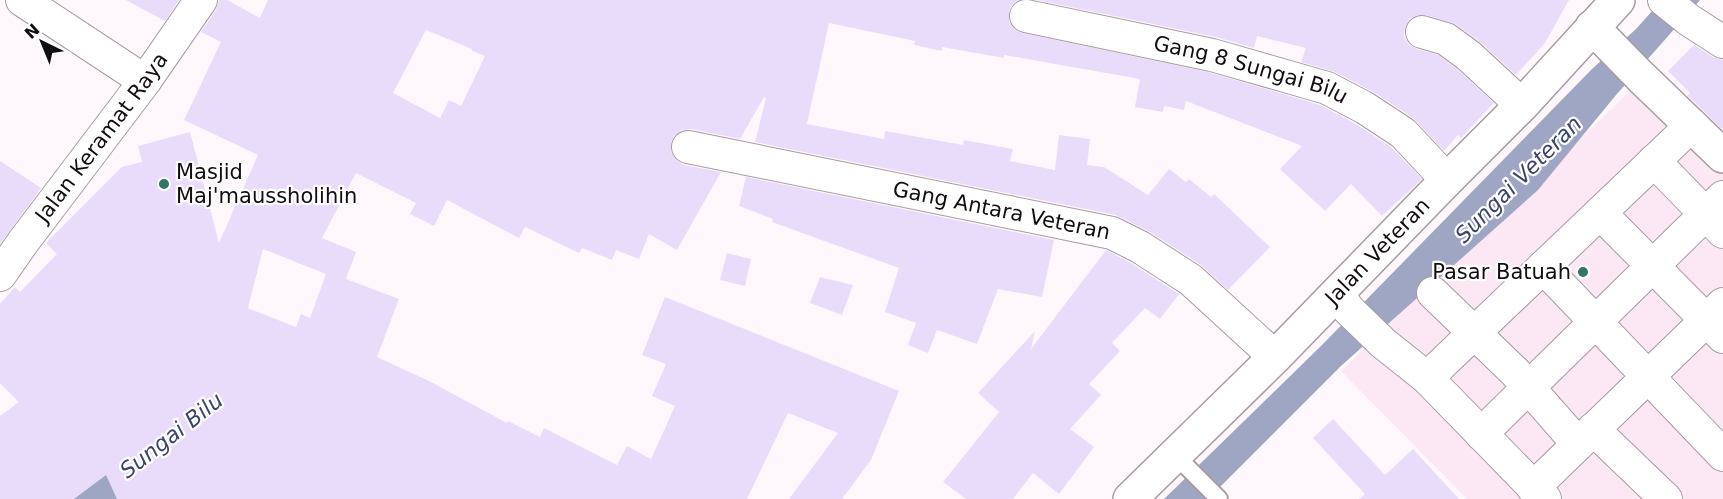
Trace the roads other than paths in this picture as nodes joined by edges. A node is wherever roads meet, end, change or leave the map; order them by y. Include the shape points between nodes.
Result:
1 (22, 0) edge
2 (201, 0) edge
3 (1618, 0) edge
4 (1664, 0) edge
5 (1026, 16) dead end
6 (1422, 32) dead end
7 (1602, 37) junction
8 (1723, 42) edge
9 (145, 81) junction
10 (1522, 105) junction
11 (1692, 125) junction
12 (688, 147) dead end
13 (1723, 156) edge
14 (1654, 162) junction
15 (1447, 180) junction
16 (1599, 213) junction
17 (1717, 215) edge
18 (1543, 267) junction
19 (1652, 267) junction
20 (0, 275) edge
21 (1433, 293) dead end
22 (1343, 301) junction
23 (1717, 320) edge
24 (1595, 322) junction
25 (1474, 333) junction
26 (1275, 357) junction
27 (1648, 376) junction
28 (1427, 378) junction
29 (1528, 388) junction
30 (1481, 434) junction
31 (1586, 436) junction
32 (1723, 455) edge
33 (1184, 464) junction
34 (1539, 493) edge
35 (1130, 499) edge
36 (1219, 499) edge
37 (1666, 499) edge

1 - 9 street
2 - 9 street, Jalan Keramat Raya
3 - 7 main road, Jalan Veteran
4 - 8 street
5 - 15 street, Gang 8 Sungai Bilu via 1212,55 1327,88 1403,133
6 - 10 street via 1446,39
7 - 10 main road, Jalan Veteran
7 - 11 main road
9 - 20 street, Jalan Keramat Raya
10 - 15 main road, Jalan Veteran
11 - 13 main road
11 - 14 street
12 - 26 street, Gang Antara Veteran via 1112,233 1191,280
14 - 16 street
14 - 17 street
15 - 22 main road, Jalan Veteran
16 - 18 street
16 - 19 street
17 - 19 street
18 - 24 street
18 - 25 street
19 - 23 street
19 - 24 street
21 - 25 street
22 - 26 main road, Jalan Veteran
22 - 28 street via 1383,343
23 - 27 street
24 - 27 street
24 - 29 street
25 - 28 street
25 - 29 street
26 - 33 main road, Jalan Veteran
27 - 31 street
27 - 32 street
28 - 30 street
29 - 30 street
29 - 31 street
30 - 34 street
31 - 34 street
31 - 37 street
33 - 35 main road, Jalan Veteran
33 - 36 lane

